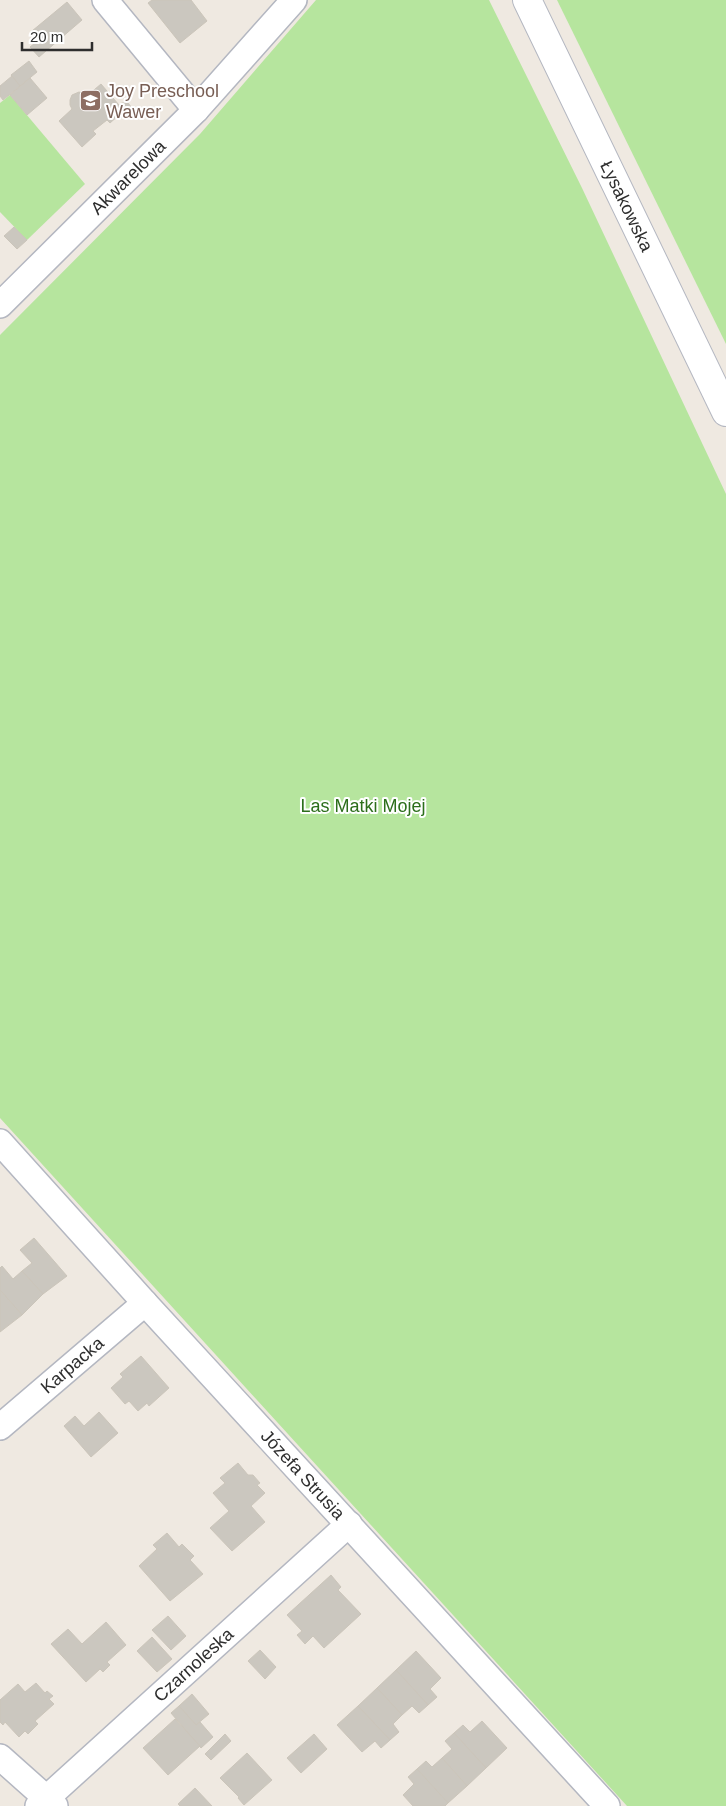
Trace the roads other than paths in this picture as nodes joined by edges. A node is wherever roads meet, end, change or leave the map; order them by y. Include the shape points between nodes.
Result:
1 (104, 0) edge
2 (294, 0) edge
3 (527, 0) edge
4 (196, 110) junction
5 (0, 306) edge
6 (726, 412) edge
7 (0, 1142) edge
8 (145, 1303) junction
9 (0, 1427) edge
10 (349, 1524) junction
11 (0, 1757) edge
12 (47, 1803) edge
13 (607, 1806) edge

1 - 4 street
2 - 4 street, Akwarelowa
3 - 6 street, Łysakowska
4 - 5 street, Akwarelowa
7 - 8 street, Józefa Strusia
8 - 9 street, Karpacka
8 - 10 street, Józefa Strusia
10 - 12 street, Czarnoleska
10 - 13 street, Józefa Strusia
11 - 12 street

